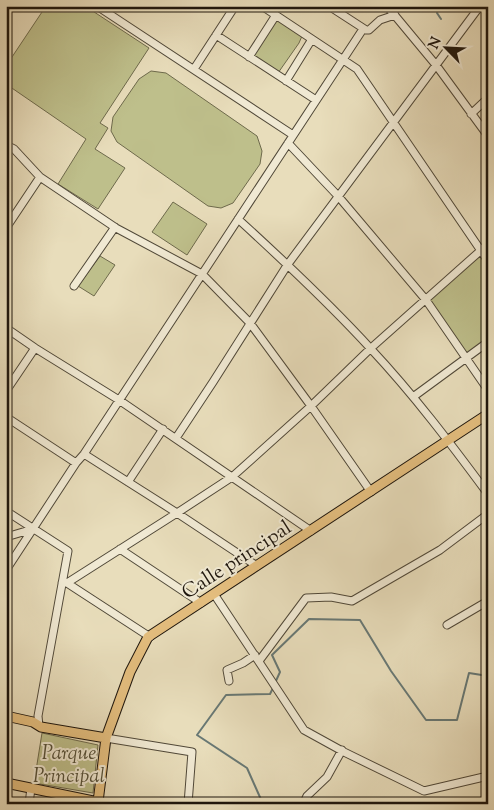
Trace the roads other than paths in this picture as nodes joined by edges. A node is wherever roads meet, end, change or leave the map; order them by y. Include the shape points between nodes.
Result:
1 (97, 6) edge
2 (235, 6) edge
3 (262, 6) edge
4 (329, 6) edge
5 (387, 6) edge
6 (480, 6) edge
7 (395, 15) junction
8 (276, 16) junction
9 (363, 29) junction
10 (216, 35) junction
11 (312, 40) junction
12 (250, 57) junction
13 (343, 60) junction
14 (436, 65) junction
15 (194, 69) junction
16 (286, 81) junction
17 (488, 98) edge
18 (316, 100) junction
19 (472, 114) junction
20 (393, 123) junction
21 (293, 134) junction
22 (488, 136) edge
23 (288, 143) junction
24 (6, 145) edge
25 (40, 178) junction
26 (338, 196) junction
27 (238, 219) junction
28 (115, 227) junction
29 (6, 228) edge
30 (488, 244) edge
31 (480, 251) junction
32 (488, 261) edge
33 (288, 264) junction
34 (202, 274) junction
35 (74, 286) dead end
36 (426, 300) junction
37 (250, 323) junction
38 (6, 328) edge
39 (488, 342) edge
40 (36, 348) junction
41 (371, 348) junction
42 (466, 358) junction
43 (488, 390) edge
44 (6, 391) edge
45 (413, 397) junction
46 (119, 400) junction
47 (311, 406) junction
48 (488, 414) edge
49 (6, 418) edge
50 (163, 429) junction
51 (176, 438) junction
52 (448, 440) junction
53 (84, 454) junction
54 (76, 463) junction
55 (232, 476) junction
56 (128, 482) junction
57 (370, 492) junction
58 (488, 494) edge
59 (6, 511) edge
60 (177, 513) junction
61 (488, 514) edge
62 (33, 529) junction
63 (311, 531) junction
64 (6, 537) edge
65 (120, 549) junction
66 (257, 566) junction
67 (6, 570) edge
68 (65, 583) junction
69 (214, 594) junction
70 (488, 602) edge
71 (201, 603) junction
72 (447, 625) dead end
73 (150, 636) junction
74 (257, 658) junction
75 (229, 681) dead end
76 (6, 716) edge
77 (39, 726) junction
78 (106, 738) junction
79 (342, 750) junction
80 (488, 776) edge
81 (6, 783) edge
82 (31, 788) junction
83 (306, 798) dead end
84 (99, 803) edge
85 (28, 804) edge
86 (188, 804) edge

1 - 15 street
2 - 10 street
3 - 8 street
4 - 9 street
5 - 7 street
6 - 14 street
7 - 9 street via 380,20 370,30
7 - 14 street
8 - 11 street
8 - 12 street
9 - 13 street
10 - 12 street
10 - 15 street
11 - 13 street
11 - 16 street
12 - 16 street
13 - 18 street
13 - 20 street via 357,69
14 - 19 street
14 - 20 street
15 - 21 street
16 - 18 street
17 - 19 street
18 - 21 street
19 - 22 street
20 - 26 street
20 - 31 street
21 - 23 street
23 - 26 street
23 - 27 street
24 - 25 street
25 - 28 street
25 - 29 street
26 - 33 street
26 - 36 street
27 - 33 street
27 - 34 street
28 - 34 street
28 - 35 street
30 - 31 street
31 - 32 street
31 - 36 street
33 - 37 street
33 - 41 street
34 - 37 street
34 - 46 street
36 - 41 street
36 - 42 street
37 - 47 street
37 - 51 street
38 - 40 street
39 - 42 street
40 - 44 street
40 - 46 street
41 - 45 street
41 - 47 street
42 - 43 street
42 - 45 street
45 - 52 street
46 - 50 street
46 - 53 street
47 - 55 street
47 - 57 street
48 - 52 main road, Calle principal
49 - 54 street
50 - 51 street
50 - 56 street
51 - 55 street
52 - 57 main road, Calle principal
52 - 58 street
53 - 54 street
53 - 56 street
54 - 62 street
55 - 60 street
55 - 63 street
56 - 60 street
57 - 63 main road, Calle principal
59 - 62 street
60 - 65 street
60 - 66 street
61 - 74 street via 440,550 352,601 331,597 306,598
62 - 64 street
62 - 67 street
62 - 68 street via 68,551
63 - 66 main road, Calle principal
65 - 68 street
65 - 71 street
66 - 69 main road, Calle principal
68 - 73 street
68 - 77 street via 38,716
69 - 71 main road, Calle principal
69 - 74 street
70 - 72 street
71 - 73 main road, Calle principal
73 - 78 main road, Calle principal via 130,672
74 - 75 street via 227,670
74 - 79 street via 304,730
76 - 77 main road
77 - 78 main road
78 - 84 main road, Calle principal
78 - 86 street via 192,752
79 - 80 street via 424,791
79 - 83 street via 327,777
81 - 82 main road
82 - 84 main road
82 - 85 street

